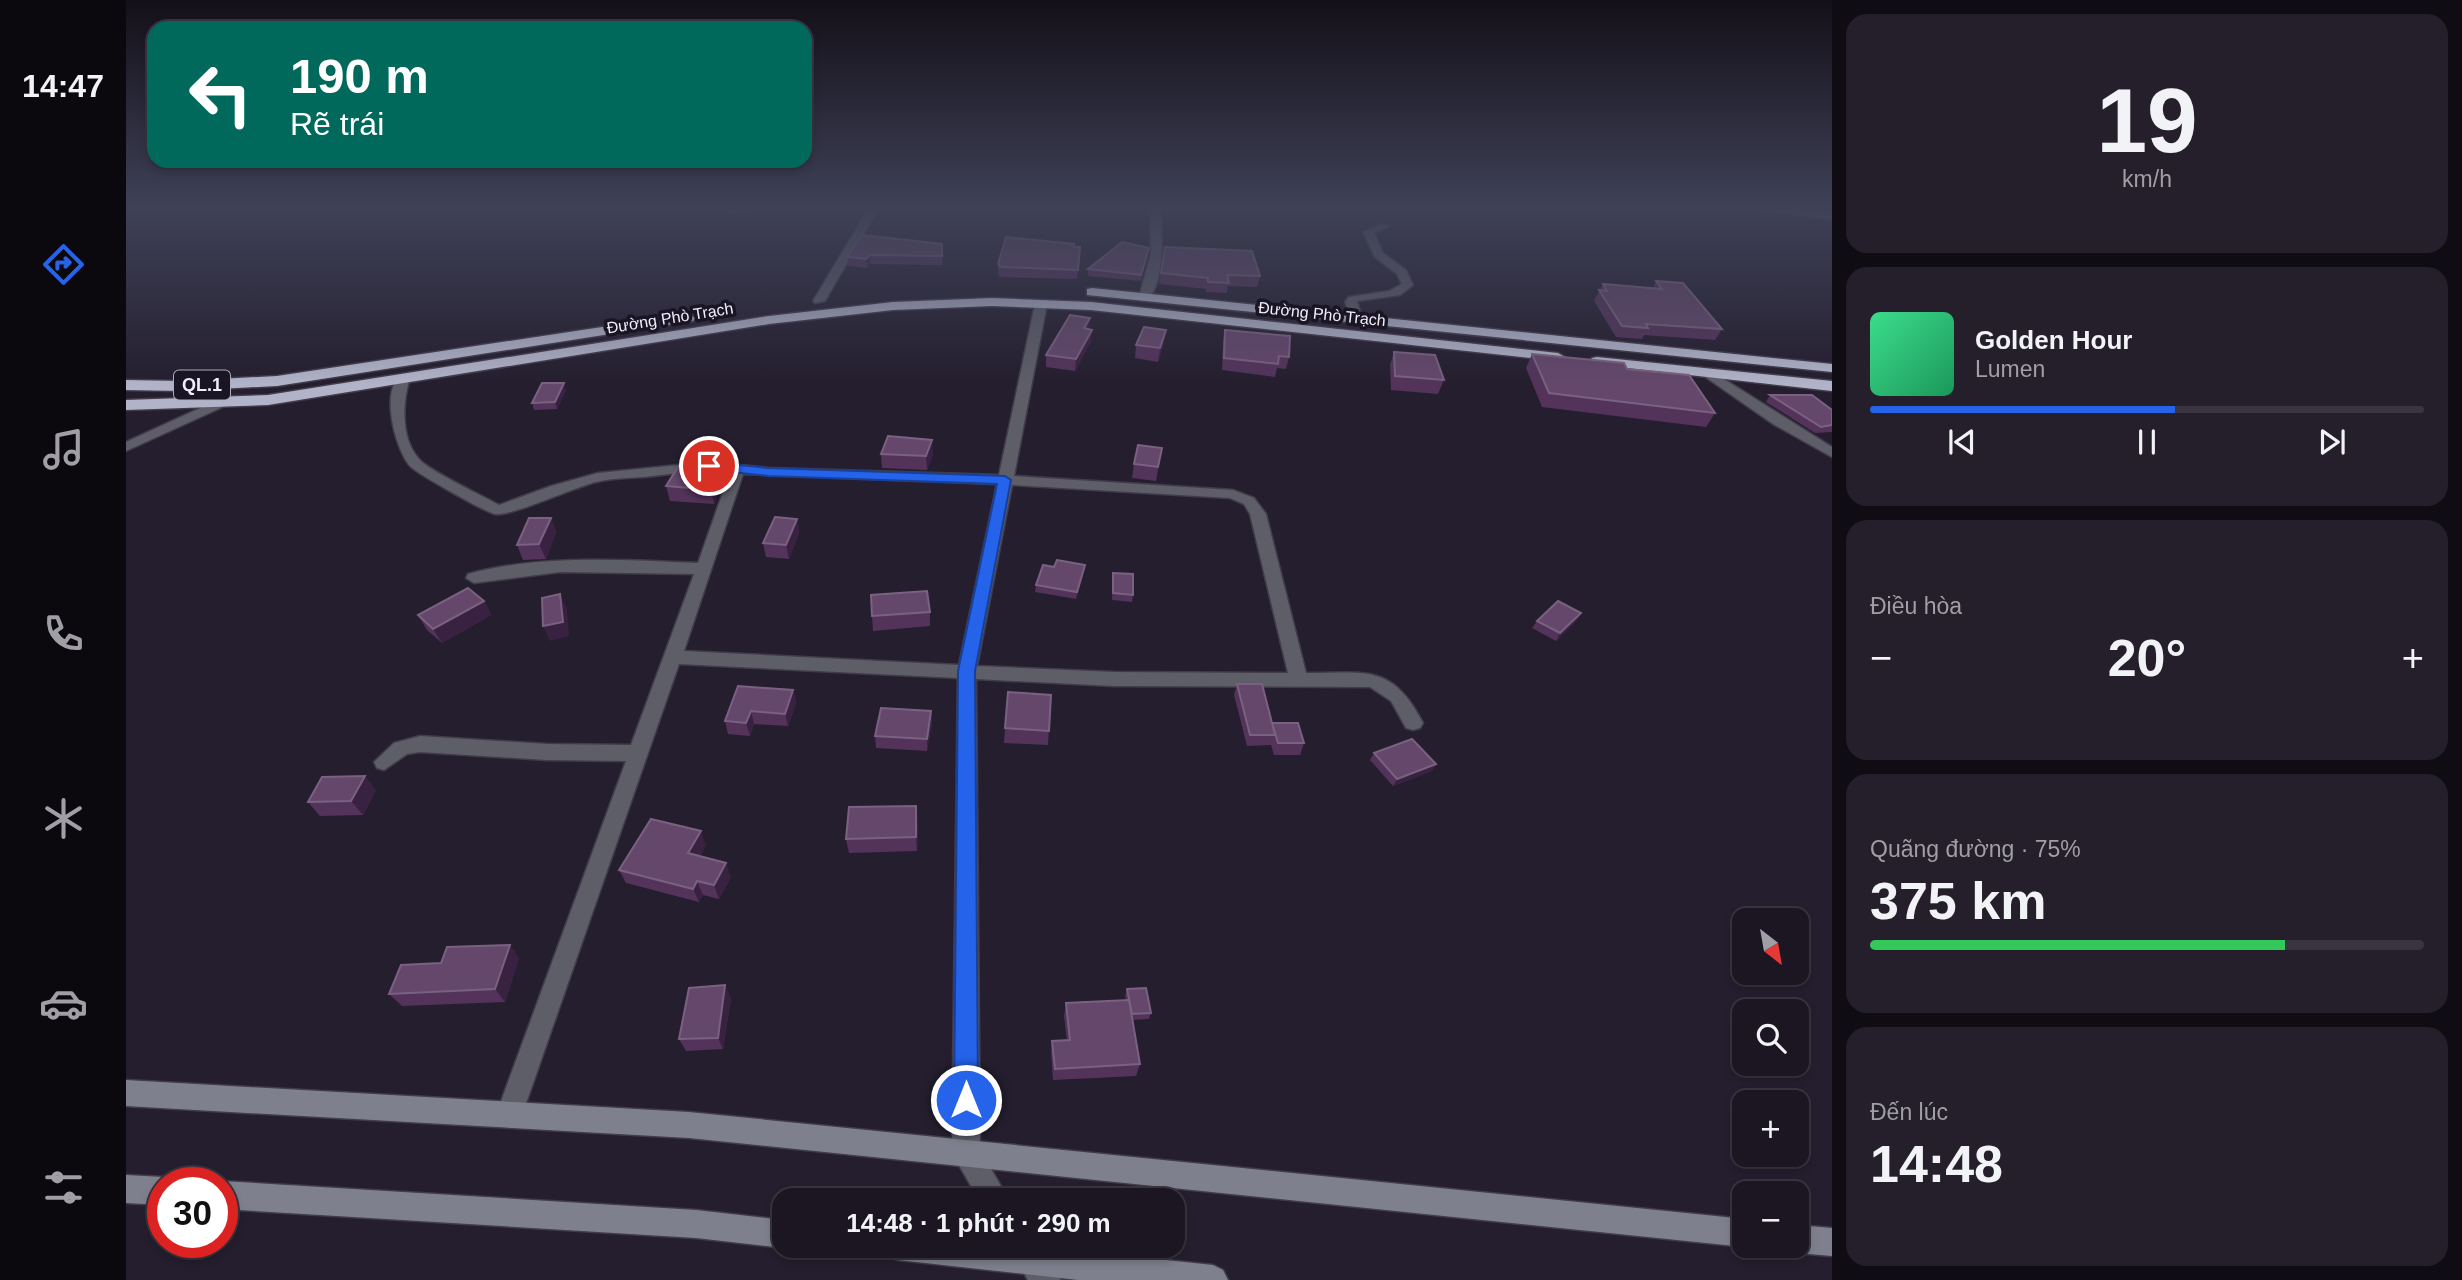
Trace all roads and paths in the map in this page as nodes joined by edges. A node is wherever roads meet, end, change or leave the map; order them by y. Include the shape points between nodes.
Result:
1 (839, 266) edge
2 (1156, 266) edge
3 (1394, 266) edge
4 (1145, 297) junction
5 (818, 301) junction
6 (1041, 304) junction
7 (1356, 318) junction
8 (1832, 368) edge
9 (1708, 373) junction
10 (404, 378) junction
11 (126, 385) edge
12 (1832, 386) edge
13 (222, 402) junction
14 (126, 405) edge
15 (126, 447) edge
16 (1832, 453) edge
17 (739, 468) junction
18 (1005, 480) junction
19 (704, 569) junction
20 (474, 578) dead end
21 (672, 657) junction
22 (967, 671) junction
23 (1299, 680) junction
24 (1413, 723) dead end
25 (637, 753) junction
26 (384, 762) dead end
27 (126, 1093) edge
28 (509, 1115) junction
29 (966, 1153) junction
30 (988, 1188) edge
31 (126, 1189) edge
32 (147, 1190) edge
33 (238, 1196) edge
34 (1732, 1232) edge
35 (772, 1233) edge
36 (1809, 1240) edge
37 (1832, 1242) edge
38 (999, 1258) edge
39 (1033, 1262) edge
40 (1213, 1280) edge

1 - 5 street
2 - 4 street
3 - 7 street via 1408,285 1390,295 1353,299
4 - 5 highway, Đường Phò Trạch / QL.1 via 993,288
4 - 7 highway, Đường Phò Trạch / QL.1
5 - 11 highway, Đường Phò Trạch / QL.1 via 278,381
6 - 9 highway, Đường Phò Trạch / QL.1
6 - 10 highway, Đường Phò Trạch / QL.1 via 893,306 769,320
6 - 18 street
7 - 8 highway, Đường Phò Trạch / QL.1
9 - 12 highway, Đường Phò Trạch / QL.1
9 - 16 street
10 - 13 highway, Đường Phò Trạch / QL.1 via 268,400
10 - 17 street via 397,398 398,419 416,464 496,510 598,477 676,468
13 - 14 highway, QL.1
13 - 15 street
17 - 18 street
17 - 19 street
18 - 22 street
18 - 23 street via 1233,494 1249,500 1258,514
19 - 20 street via 518,569
19 - 21 street
21 - 22 street
21 - 25 street
22 - 23 street via 1114,679
22 - 29 street
23 - 24 street via 1382,684 1399,695
25 - 26 street via 420,744 401,748
25 - 28 street
27 - 28 street
28 - 29 street via 689,1125
29 - 30 street
29 - 34 street
31 - 32 street
33 - 35 street
36 - 37 street
38 - 39 street
39 - 40 street

